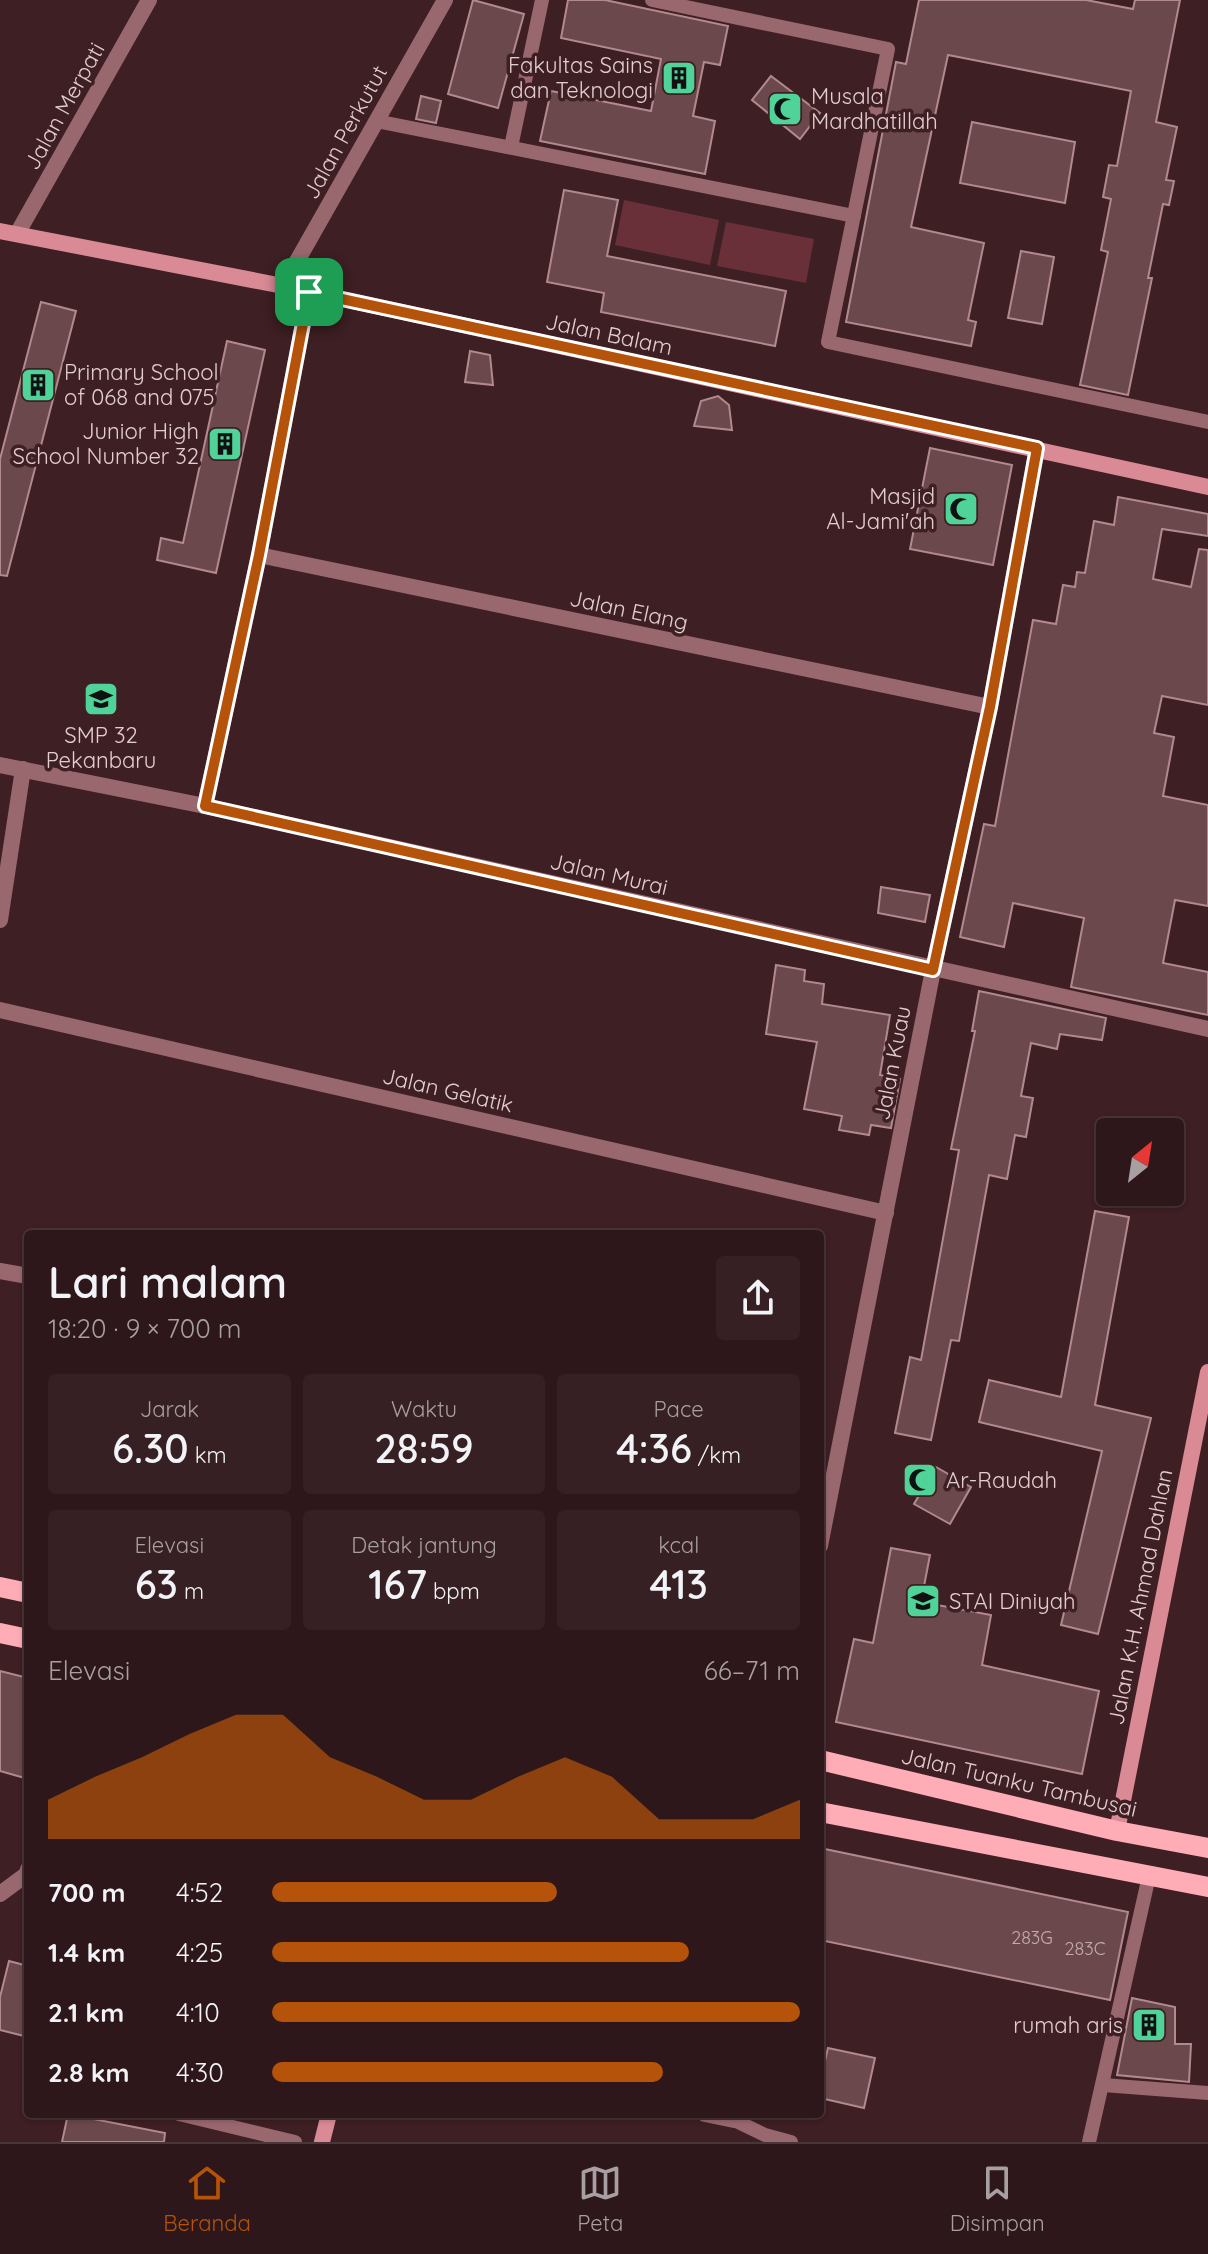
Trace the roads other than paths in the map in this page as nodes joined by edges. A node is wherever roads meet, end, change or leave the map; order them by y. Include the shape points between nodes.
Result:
1 (149, 0) edge
2 (445, 0) edge
3 (542, 0) edge
4 (652, 0) edge
5 (376, 121) junction
6 (511, 147) junction
7 (854, 216) junction
8 (8, 233) edge
9 (283, 286) junction
10 (309, 292) junction
11 (1208, 422) edge
12 (1037, 448) junction
13 (1208, 487) edge
14 (259, 555) junction
15 (990, 707) junction
16 (0, 765) edge
17 (23, 769) junction
18 (205, 806) junction
19 (0, 920) edge
20 (933, 970) junction
21 (0, 1010) edge
22 (1208, 1029) edge
23 (886, 1213) junction
24 (0, 1271) edge
25 (24, 1275) edge
26 (1208, 1372) edge
27 (1203, 1424) edge
28 (824, 1451) edge
29 (837, 1454) junction
30 (824, 1524) edge
31 (0, 1587) edge
32 (24, 1592) edge
33 (0, 1633) edge
34 (24, 1638) edge
35 (824, 1761) edge
36 (824, 1813) edge
37 (1117, 1831) junction
38 (1208, 1848) edge
39 (24, 1876) edge
40 (1149, 1876) junction
41 (1208, 1887) edge
42 (0, 1894) edge
43 (1103, 2085) junction
44 (1208, 2093) edge
45 (196, 2118) edge
46 (328, 2118) edge
47 (724, 2118) edge
48 (734, 2120) joint
49 (295, 2142) edge
50 (322, 2142) edge
51 (791, 2142) edge
52 (1089, 2142) edge

1 - 8 street, Jalan Merpati
2 - 5 street, Jalan Perkutut
3 - 6 lane
4 - 7 lane via 888,49
5 - 6 lane
5 - 9 street, Jalan Perkutut
6 - 7 lane
7 - 11 lane via 828,342
8 - 9 main road, Jalan Balam
9 - 10 main road, Jalan Balam
10 - 12 main road, Jalan Balam
10 - 14 street
12 - 13 main road, Jalan Balam
12 - 15 street, Jalan Kuau
14 - 15 street, Jalan Elang
14 - 18 street
15 - 20 street, Jalan Kuau
16 - 17 street, Jalan Murai
17 - 18 street, Jalan Murai
17 - 19 street
18 - 20 street, Jalan Murai
20 - 22 street, Jalan Murai
20 - 23 street, Jalan Kuau
21 - 23 street, Jalan Gelatik
23 - 29 street, Jalan Kuau
24 - 25 street
26 - 27 main road, Jalan K.H. Ahmad Dahlan
27 - 37 main road, Jalan K.H. Ahmad Dahlan
28 - 29 street
29 - 30 street, Jalan Kuau
31 - 32 main road
33 - 34 main road
35 - 37 main road, Jalan Tuanku Tambusai
36 - 40 main road
37 - 38 main road, Jalan Tuanku Tambusai
39 - 42 street
40 - 41 main road
40 - 43 lane
43 - 44 lane
43 - 52 lane
45 - 49 lane
46 - 50 main road
47 - 48 street
48 - 51 lane

